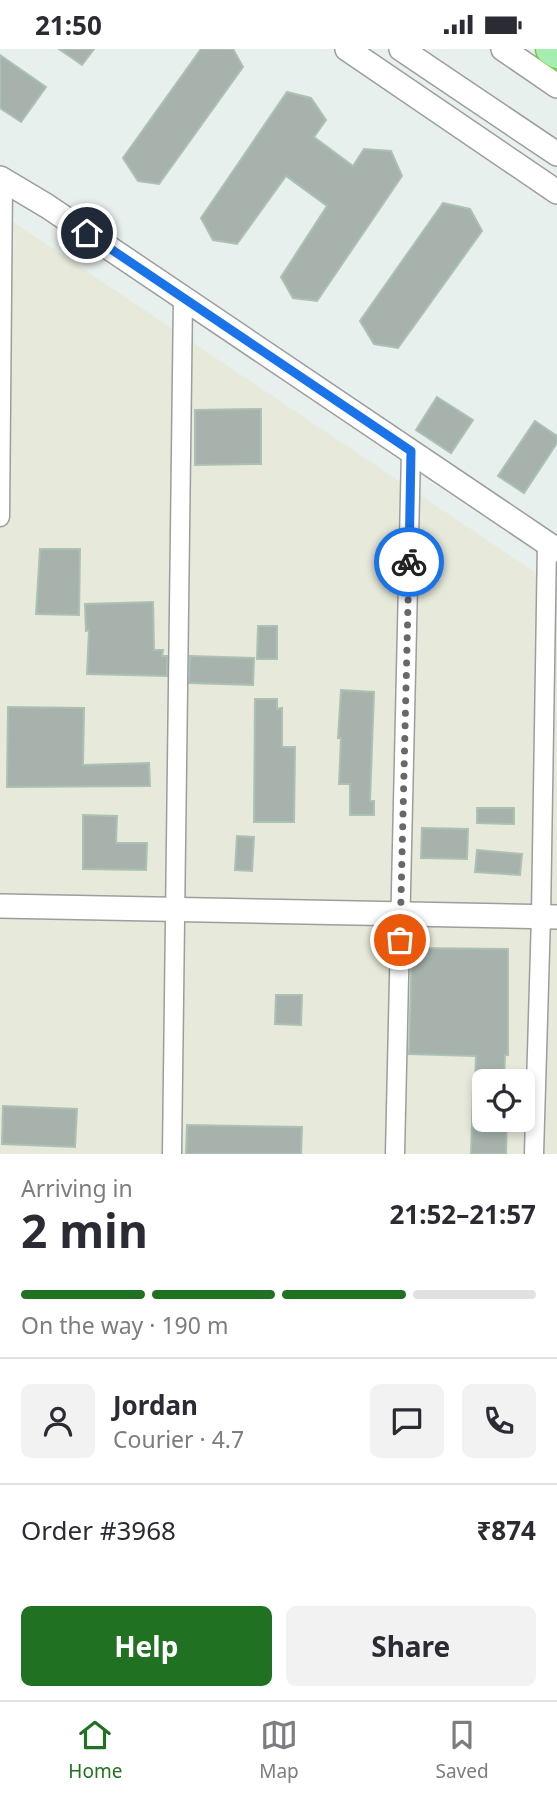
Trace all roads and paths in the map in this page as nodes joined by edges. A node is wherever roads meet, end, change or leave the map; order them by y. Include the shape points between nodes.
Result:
1 (347, 49) edge
2 (401, 49) edge
3 (503, 49) edge
4 (551, 49) edge
5 (557, 54) edge
6 (557, 86) edge
7 (557, 154) edge
8 (2, 179) edge
9 (557, 192) edge
10 (183, 298) junction
11 (411, 451) junction
12 (0, 517) edge
13 (552, 546) edge
14 (0, 906) edge
15 (175, 910) junction
16 (400, 914) junction
17 (549, 916) edge
18 (172, 1154) edge
19 (395, 1154) edge
20 (534, 1154) edge

1 - 9 street
2 - 7 street
3 - 6 street
4 - 5 highway
8 - 10 street
8 - 12 street
10 - 11 street
10 - 15 street
11 - 13 street
11 - 16 street
13 - 17 street
14 - 15 street
15 - 16 street
15 - 18 street
16 - 17 street
16 - 19 street
17 - 20 street

